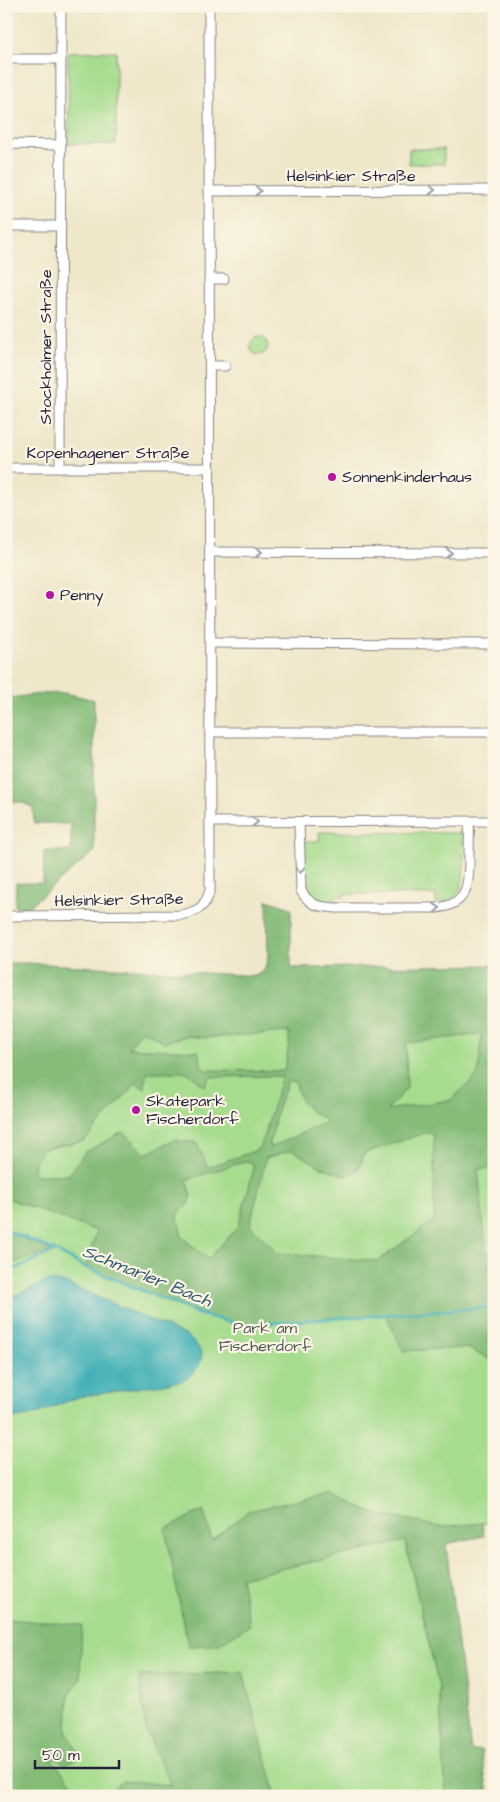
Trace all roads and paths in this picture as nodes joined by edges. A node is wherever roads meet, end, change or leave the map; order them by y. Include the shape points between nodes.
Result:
1 (61, 6) edge
2 (209, 6) edge
3 (6, 59) edge
4 (61, 59) junction
5 (6, 144) edge
6 (61, 145) junction
7 (494, 190) edge
8 (209, 191) junction
9 (6, 226) edge
10 (61, 226) junction
11 (209, 279) junction
12 (224, 279) dead end
13 (210, 366) junction
14 (225, 366) dead end
15 (6, 468) edge
16 (60, 468) junction
17 (210, 468) junction
18 (210, 552) junction
19 (494, 553) edge
20 (210, 643) junction
21 (494, 644) edge
22 (210, 732) junction
23 (494, 732) edge
24 (494, 821) edge
25 (210, 822) junction
26 (299, 822) junction
27 (469, 822) junction
28 (6, 916) edge

1 - 4 street, Stockholmer Straße
2 - 8 street, Helsinkier Straße
3 - 4 street
4 - 6 street, Stockholmer Straße
5 - 6 street
6 - 10 street, Stockholmer Straße
8 -> 7 street, Helsinkier Straße
8 - 11 street, Helsinkier Straße
9 - 10 street
10 - 16 street, Stockholmer Straße
11 - 12 street
11 - 13 street, Helsinkier Straße
13 - 14 street
13 - 17 street, Helsinkier Straße
15 - 16 street, Kopenhagener Straße
16 - 17 street, Kopenhagener Straße
17 - 18 street, Helsinkier Straße
18 -> 19 street
18 - 20 street, Helsinkier Straße
20 - 21 street
20 - 22 street, Helsinkier Straße
22 - 23 street
22 - 25 street, Helsinkier Straße
24 - 27 street
25 -> 26 street
25 - 28 street, Helsinkier Straße via 210,890 206,902 195,912 181,915
26 - 27 street
26 -> 27 street via 301,890 312,904 338,908 451,906 460,900 469,876

